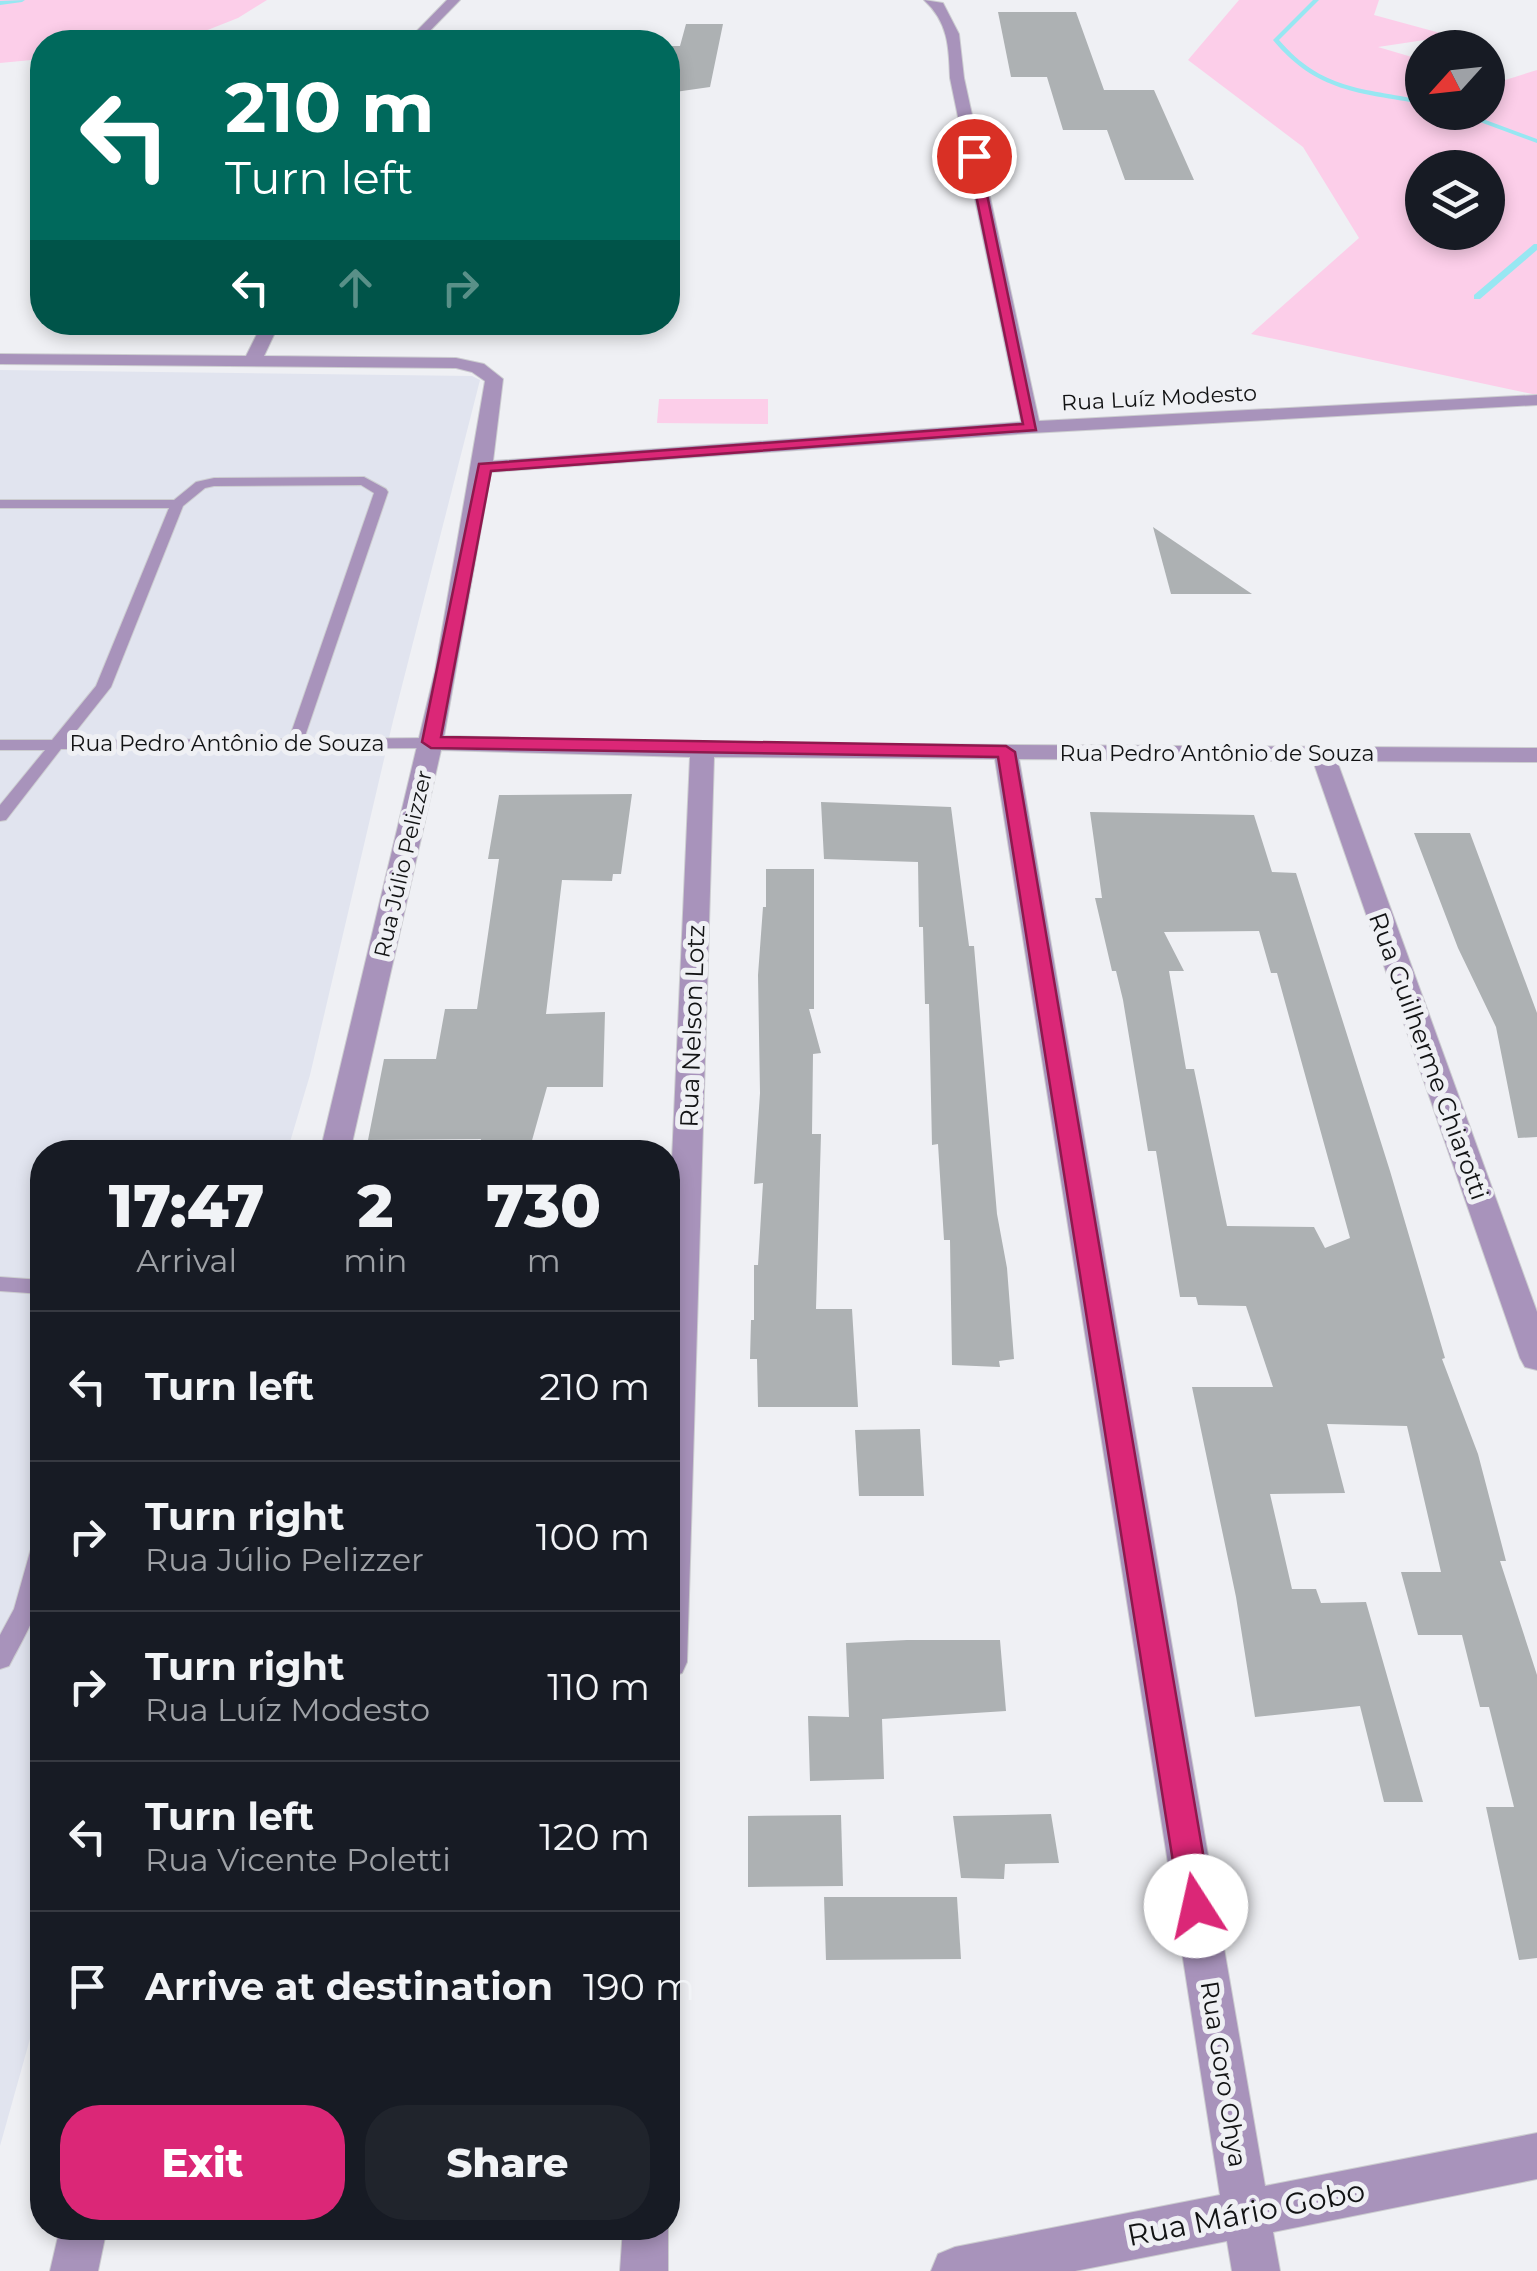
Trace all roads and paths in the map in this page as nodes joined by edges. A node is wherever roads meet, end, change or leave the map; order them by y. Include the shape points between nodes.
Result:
1 (454, 0) edge
2 (930, 0) edge
3 (424, 30) edge
4 (265, 335) edge
5 (0, 359) edge
6 (252, 360) junction
7 (1537, 400) edge
8 (1031, 427) junction
9 (484, 468) junction
10 (0, 504) edge
11 (177, 504) junction
12 (431, 742) junction
13 (295, 743) junction
14 (56, 744) junction
15 (0, 745) edge
16 (702, 750) junction
17 (1006, 752) junction
18 (1322, 753) junction
19 (1537, 755) edge
20 (0, 816) edge
21 (338, 1140) edge
22 (0, 1284) edge
23 (30, 1286) edge
24 (680, 1340) edge
25 (1537, 1358) edge
26 (30, 1596) edge
27 (0, 1659) edge
28 (1537, 2156) edge
29 (1246, 2213) junction
30 (81, 2240) edge
31 (645, 2240) edge
32 (74, 2271) edge
33 (644, 2271) edge
34 (954, 2271) edge
35 (1256, 2271) edge

1 - 3 street
2 - 8 street via 940,5 952,30
4 - 6 street
5 - 6 street
6 - 9 street, Rua Júlio Pelizzer via 478,368 494,379
7 - 8 street, Rua Luíz Modesto
8 - 9 street, Rua Luíz Modesto
9 - 12 street, Rua Júlio Pelizzer
10 - 11 lane
11 - 13 lane via 214,482 364,482 382,492
11 - 14 lane via 103,687
12 - 13 lane, Rua Pedro Antônio de Souza
12 - 16 street, Rua Pedro Antônio de Souza
12 - 21 street, Rua Júlio Pelizzer
13 - 14 lane, Rua Pedro Antônio de Souza
14 - 15 lane, Rua Pedro Antônio de Souza
14 - 20 lane
16 - 17 street, Rua Pedro Antônio de Souza
16 - 24 street, Rua Nelson Lotz
17 - 18 street, Rua Pedro Antônio de Souza
17 - 29 street, Rua Goro Ohya
18 - 19 street, Rua Pedro Antônio de Souza
18 - 25 street, Rua Guilherme Chiarotti
22 - 23 lane
26 - 27 lane
28 - 29 street, Rua Mário Gobo
29 - 34 street, Rua Mário Gobo
29 - 35 street, Rua Goro Ohya
30 - 32 street
31 - 33 street

